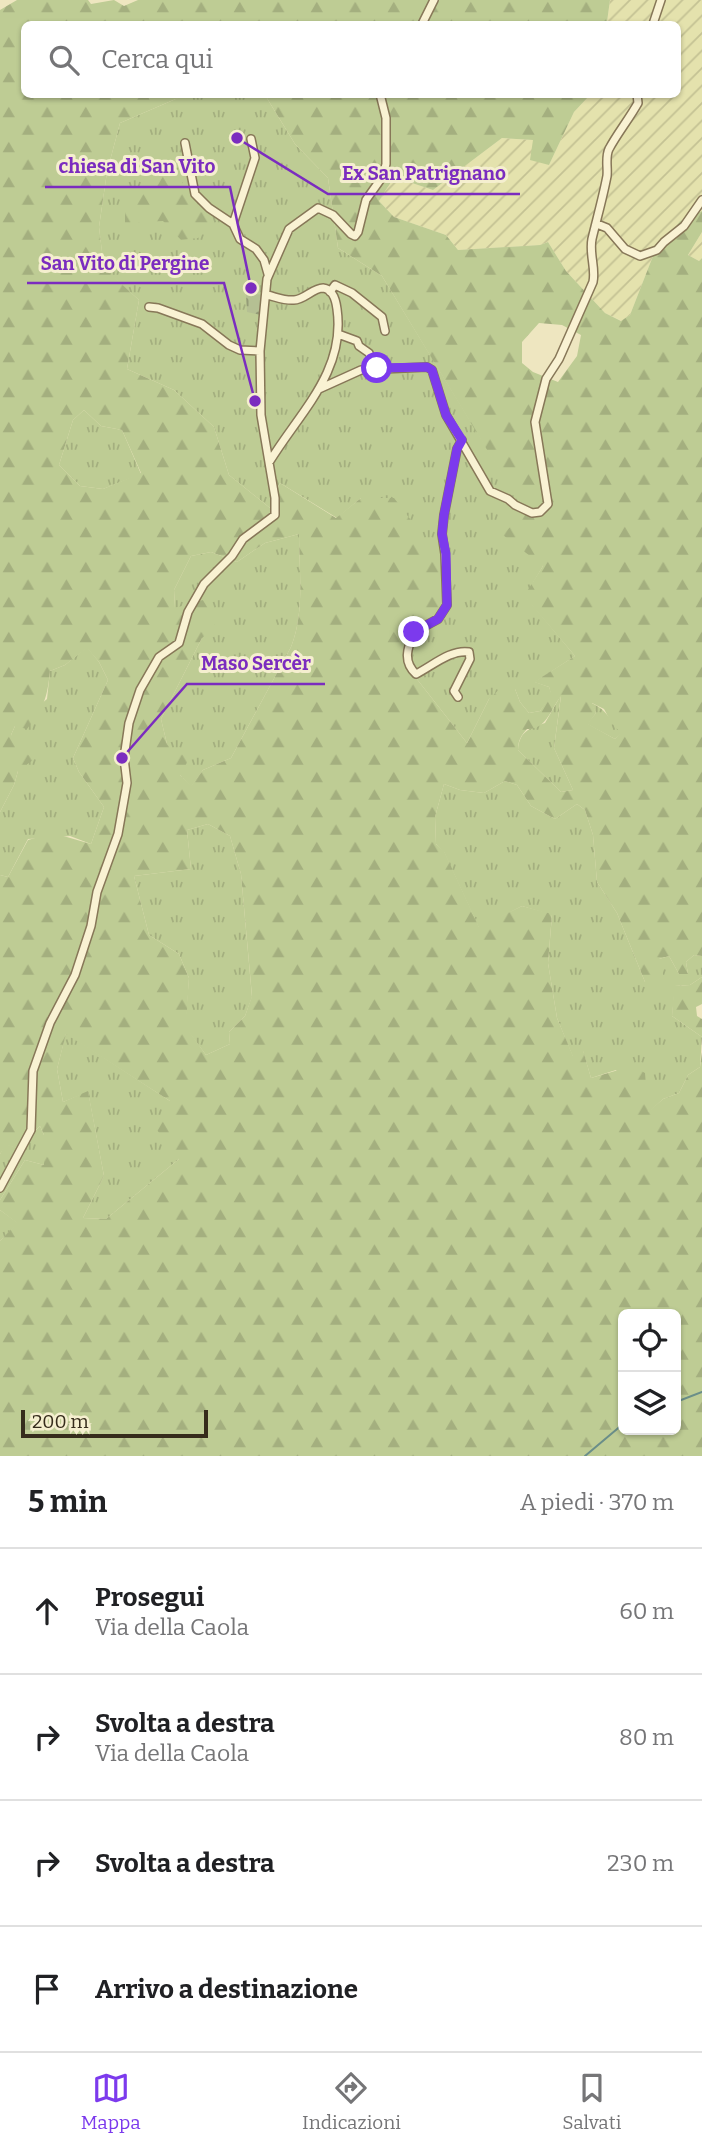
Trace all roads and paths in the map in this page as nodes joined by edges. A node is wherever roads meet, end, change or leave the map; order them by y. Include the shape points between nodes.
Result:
1 (434, 0) edge
2 (661, 0) edge
3 (424, 21) edge
4 (654, 21) edge
5 (381, 98) edge
6 (637, 98) edge
7 (251, 139) dead end
8 (185, 143) dead end
9 (702, 200) edge
10 (233, 224) junction
11 (597, 224) junction
12 (268, 275) junction
13 (330, 292) junction
14 (267, 295) junction
15 (149, 307) dead end
16 (385, 331) dead end
17 (338, 334) junction
18 (260, 351) junction
19 (374, 369) junction
20 (319, 389) junction
21 (462, 440) junction
22 (270, 465) junction
23 (458, 696) dead end
24 (0, 1188) edge

1 - 3 street
2 - 4 street
5 - 12 street via 386,164 366,200 358,232 351,234 333,215 318,208 289,229
6 - 11 street via 608,152
7 - 10 street via 255,158
8 - 10 street via 195,194
9 - 11 street via 684,226 657,250 639,256
10 - 12 street via 240,239 264,260
11 - 21 street via 592,239 593,282 547,379 535,422 548,504 532,513 490,491
12 - 14 street
13 - 14 street via 323,288 294,300
13 - 16 street via 335,285 352,293 382,317
13 - 17 street via 336,299
14 - 18 street
15 - 18 street via 202,324 240,350
17 - 19 street via 357,341 369,353
17 - 20 street via 337,348
18 - 22 street via 261,415
19 - 20 street via 361,370
19 - 21 street via 432,370 446,415
20 - 22 street
21 - 23 street via 442,534 447,605 438,619 414,632 406,653 416,674 447,657 469,652 454,691
22 - 24 street via 275,516 243,539 204,584 188,612 179,643 159,657 140,690 128,723 127,783 118,834 75,975 50,1023 33,1071 31,1130

